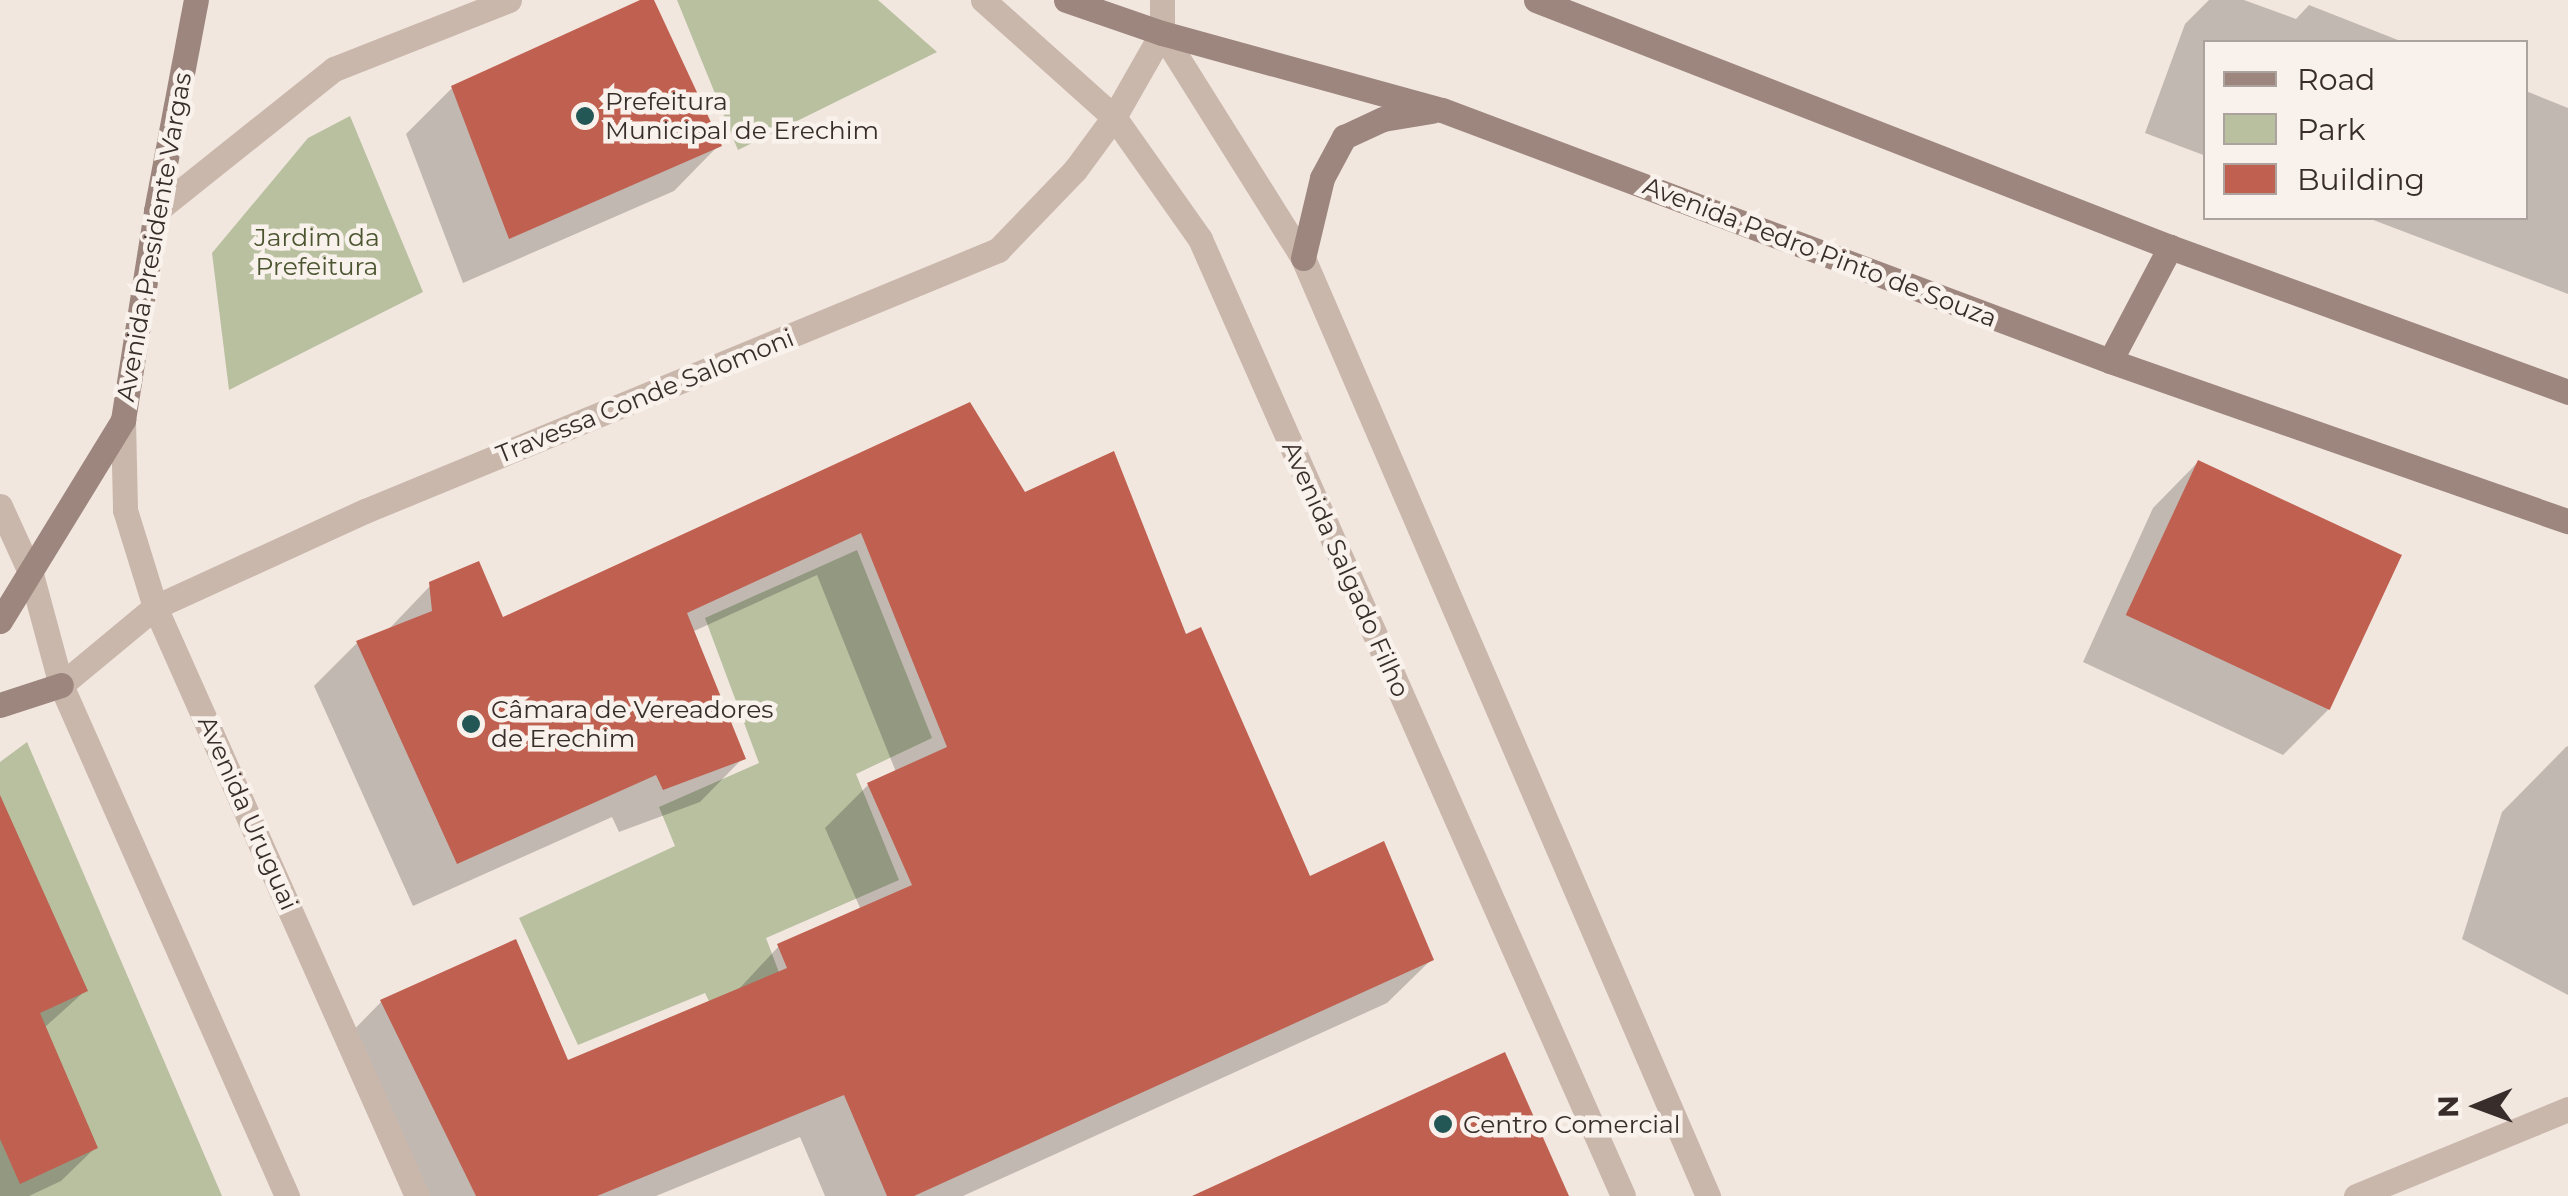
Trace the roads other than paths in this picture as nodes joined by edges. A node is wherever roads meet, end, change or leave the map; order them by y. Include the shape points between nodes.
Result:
1 (196, 0) edge
2 (509, 0) edge
3 (982, 0) edge
4 (1066, 0) edge
5 (1162, 0) edge
6 (1536, 0) edge
7 (1162, 33) junction
8 (1442, 110) junction
9 (1114, 118) junction
10 (156, 211) junction
11 (2170, 247) junction
12 (1303, 258) junction
13 (2110, 362) junction
14 (2568, 392) edge
15 (123, 420) junction
16 (0, 506) edge
17 (2568, 521) edge
18 (31, 574) junction
19 (156, 606) junction
20 (0, 620) edge
21 (61, 685) junction
22 (0, 705) edge
23 (2568, 1109) edge
24 (286, 1196) edge
25 (417, 1196) edge
26 (1623, 1196) edge
27 (1708, 1196) edge
28 (2356, 1196) edge

1 - 10 main road, Avenida Presidente Vargas
2 - 10 street via 334,69
3 - 9 street, Avenida Salgado Filho
4 - 7 main road, Avenida Pedro Pinto de Souza
5 - 7 street
6 - 11 main road
7 - 8 main road, Avenida Pedro Pinto de Souza
7 - 9 street, Travessa Conde Salomoni
7 - 12 street
8 - 12 main road via 1383,119 1344,137 1322,178
8 - 13 main road, Avenida Pedro Pinto de Souza
9 - 19 street, Travessa Conde Salomoni via 1075,170 998,250 366,511
9 - 26 street, Avenida Salgado Filho via 1200,239
10 - 15 main road, Avenida Presidente Vargas
11 - 13 main road
11 - 14 main road
12 - 27 street
13 - 17 main road, Avenida Pedro Pinto de Souza
15 - 18 main road, Avenida Presidente Vargas
15 - 19 street, Avenida Uruguai via 125,510
16 - 18 street
18 - 20 main road, Avenida Presidente Vargas
18 - 21 street
19 - 21 street, Travessa Conde Salomoni
19 - 25 street, Avenida Uruguai
21 - 22 main road
21 - 24 street
23 - 28 street

